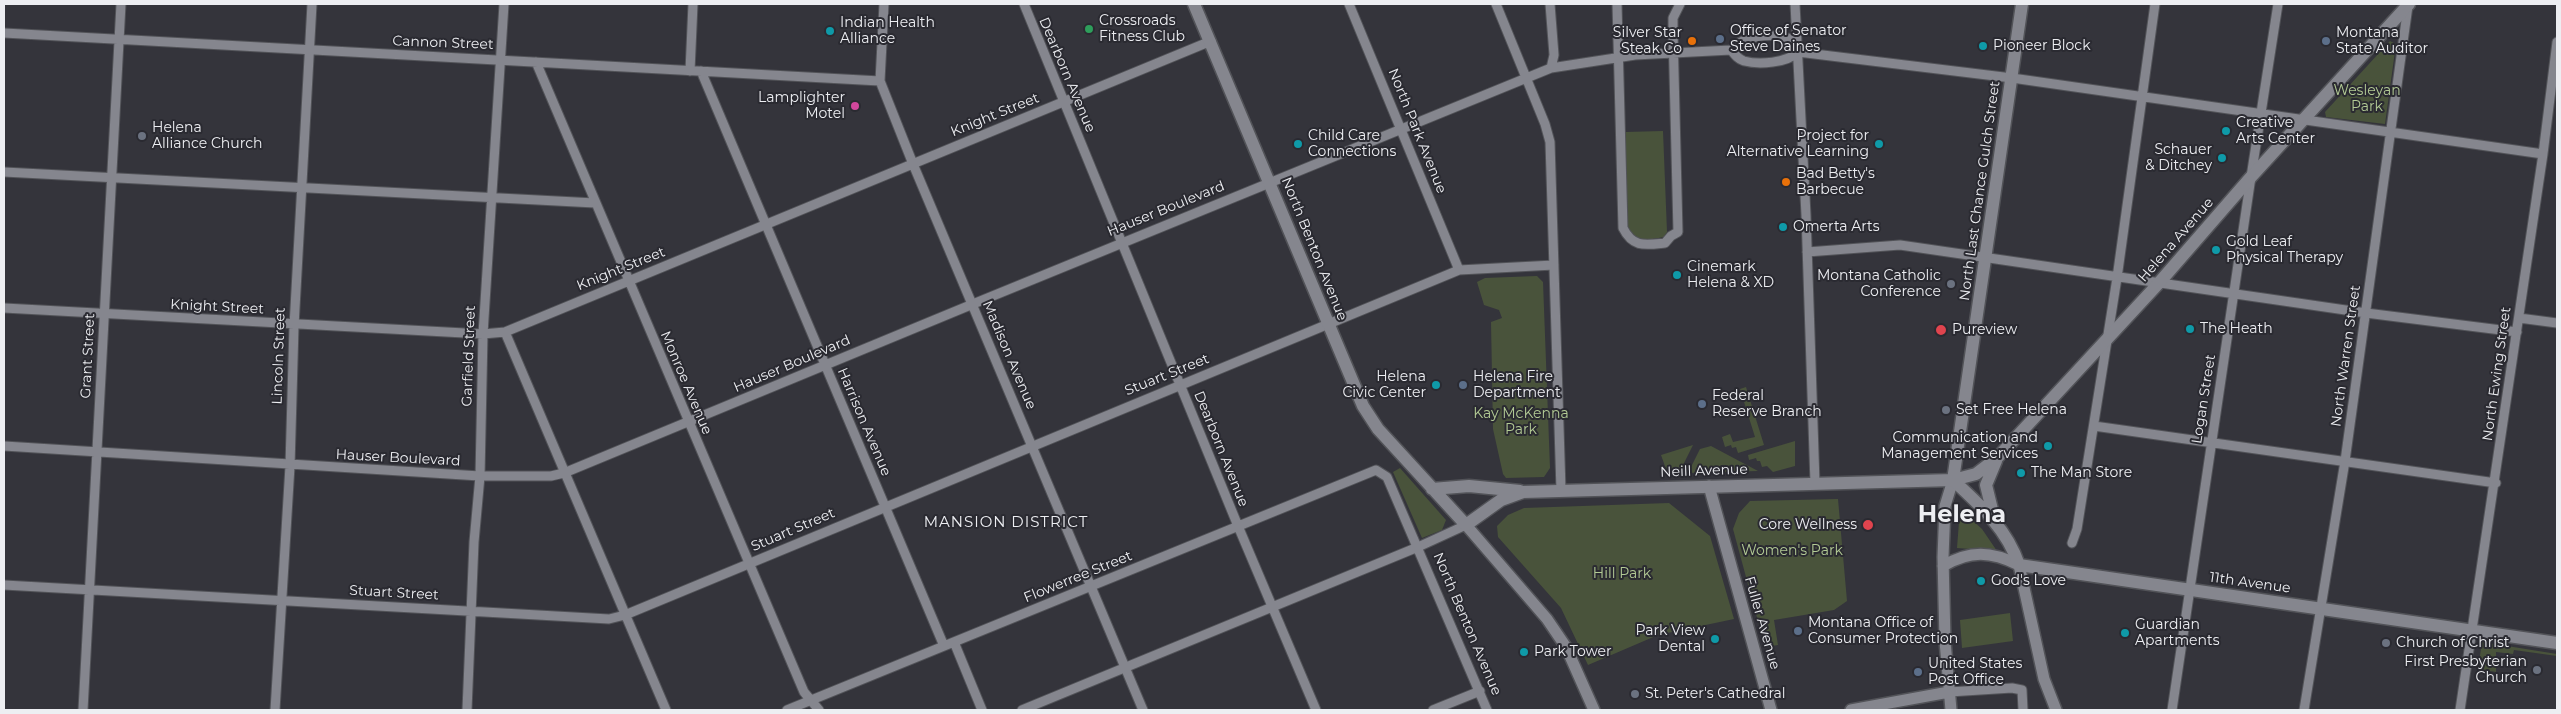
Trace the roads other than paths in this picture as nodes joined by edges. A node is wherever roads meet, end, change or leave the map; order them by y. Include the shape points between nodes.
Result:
1 (121, 4) edge
2 (312, 4) edge
3 (504, 4) edge
4 (693, 4) edge
5 (884, 4) edge
6 (1024, 4) edge
7 (1194, 4) edge
8 (1349, 4) edge
9 (1496, 4) edge
10 (1550, 4) edge
11 (1617, 4) edge
12 (1680, 4) edge
13 (1795, 4) edge
14 (2022, 4) edge
15 (2155, 4) edge
16 (2278, 4) edge
17 (2409, 4) edge
18 (4, 33) edge
19 (120, 39) junction
20 (1211, 40) junction
21 (2557, 42) edge
22 (1731, 50) junction
23 (309, 51) junction
24 (1798, 52) junction
25 (1674, 53) junction
26 (1618, 57) junction
27 (499, 59) junction
28 (536, 62) junction
29 (1551, 68) junction
30 (690, 71) junction
31 (701, 71) junction
32 (1526, 77) junction
33 (2012, 78) junction
34 (880, 81) junction
35 (2142, 98) junction
36 (1063, 102) junction
37 (2262, 115) junction
38 (2304, 120) junction
39 (1400, 129) junction
40 (2390, 133) junction
41 (2544, 154) junction
42 (913, 164) junction
43 (4, 172) edge
44 (112, 177) junction
45 (2250, 177) junction
46 (1270, 182) junction
47 (301, 186) junction
48 (490, 198) junction
49 (595, 203) junction
50 (765, 225) junction
51 (1122, 243) junction
52 (1807, 252) junction
53 (1986, 259) junction
54 (1554, 265) junction
55 (1458, 270) junction
56 (2116, 278) junction
57 (628, 281) junction
58 (2158, 284) junction
59 (2234, 294) junction
60 (972, 304) junction
61 (4, 308) edge
62 (2366, 313) junction
63 (104, 315) junction
64 (2520, 318) junction
65 (2557, 323) edge
66 (1329, 324) junction
67 (294, 326) junction
68 (505, 332) junction
69 (2517, 332) junction
70 (483, 334) junction
71 (2106, 340) junction
72 (824, 365) junction
73 (1180, 384) junction
74 (688, 422) junction
75 (2094, 426) junction
76 (2211, 443) junction
77 (4, 446) edge
78 (1032, 446) junction
79 (98, 450) junction
80 (1997, 458) junction
81 (2345, 461) junction
82 (290, 466) junction
83 (1379, 470) joint
84 (564, 474) junction
85 (480, 476) junction
86 (1953, 480) junction
87 (1815, 483) junction
88 (2496, 483) junction
89 (1710, 486) junction
90 (1432, 489) junction
91 (1561, 490) junction
92 (1523, 492) junction
93 (885, 506) junction
94 (1995, 520) junction
95 (1466, 525) junction
96 (1238, 526) junction
97 (2072, 543) dead end
98 (1418, 547) junction
99 (748, 564) junction
100 (2019, 565) junction
101 (1943, 566) junction
102 (4, 585) edge
103 (1091, 586) junction
104 (90, 590) junction
105 (2191, 590) junction
106 (281, 601) junction
107 (1272, 608) junction
108 (2320, 609) junction
109 (471, 611) junction
110 (624, 615) junction
111 (2474, 631) junction
112 (954, 642) junction
113 (2557, 643) edge
114 (944, 646) junction
115 (1125, 668) junction
116 (1480, 692) junction
117 (1949, 692) junction
118 (810, 701) junction
119 (83, 710) edge
120 (275, 710) edge
121 (467, 710) edge
122 (666, 710) edge
123 (787, 710) edge
124 (819, 710) edge
125 (982, 710) edge
126 (1022, 710) edge
127 (1143, 710) edge
128 (1316, 710) edge
129 (1433, 710) edge
130 (1487, 710) edge
131 (1594, 710) edge
132 (1771, 710) edge
133 (1851, 710) edge
134 (1951, 710) edge
135 (2023, 710) edge
136 (2056, 710) edge
137 (2172, 710) edge
138 (2304, 710) edge
139 (2460, 710) edge

1 - 19 street, Grant Street
2 - 23 street, Lincoln Street
3 - 27 street, Garfield Street
4 - 30 street
5 - 34 street, Madison Avenue
6 - 36 street, Dearborn Avenue
7 - 20 main road, North Benton Avenue
8 - 39 street, North Park Avenue
9 - 32 street
10 - 29 street via 1554,55
11 - 26 street
12 - 25 street via 1673,18
13 - 24 street
14 - 33 main road, North Last Chance Gulch Street
15 - 35 street
16 - 37 street, Logan Street
17 - 38 main road, Helena Avenue
17 - 40 street, North Warren Street
18 - 19 street, Cannon Street
19 - 23 street, Cannon Street
19 - 44 street, Grant Street
20 - 36 street, Knight Street
20 - 46 main road, North Benton Avenue
21 - 41 street, North Ewing Street
22 - 24 street via 1745,61 1782,60 1792,58
22 - 24 street via 1743,40 1777,37 1790,40
22 - 25 street, Hauser Boulevard
23 - 27 street, Cannon Street
23 - 47 street, Lincoln Street
24 - 33 street
24 - 52 street
25 - 26 street, Hauser Boulevard
25 - 26 street via 1678,232 1665,243 1639,244 1628,239 1622,228
26 - 29 street, Hauser Boulevard
27 - 28 street, Cannon Street
27 - 48 street, Garfield Street
28 - 30 street, Cannon Street
28 - 49 street, Monroe Avenue
29 - 32 street, Hauser Boulevard
30 - 31 street, Cannon Street
31 - 34 street, Cannon Street
31 - 50 street, Harrison Avenue
32 - 39 street, Hauser Boulevard
32 - 54 street via 1550,142
33 - 35 street
33 - 53 main road, North Last Chance Gulch Street
34 - 42 street, Madison Avenue
35 - 37 street
35 - 56 street
36 - 42 street, Knight Street
36 - 51 street, Dearborn Avenue
37 - 38 street
37 - 45 street, Logan Street
38 - 40 street
38 - 45 main road, Helena Avenue
39 - 46 street, Hauser Boulevard
39 - 55 street, North Park Avenue
40 - 41 street
40 - 62 street, North Warren Street
41 - 64 street, North Ewing Street
42 - 50 street, Knight Street
42 - 60 street, Madison Avenue
43 - 44 street
44 - 47 street
44 - 63 street, Grant Street
45 - 58 main road, Helena Avenue
45 - 59 street, Logan Street
46 - 51 street, Hauser Boulevard
46 - 66 main road, North Benton Avenue
47 - 48 street
47 - 67 street, Lincoln Street
48 - 49 street
48 - 70 street, Garfield Street
49 - 57 street, Monroe Avenue
50 - 57 street, Knight Street
50 - 72 street, Harrison Avenue
51 - 60 street, Hauser Boulevard
51 - 73 street, Dearborn Avenue
52 - 53 street via 1900,245
52 - 87 street
53 - 56 street
53 - 86 main road, North Last Chance Gulch Street
54 - 55 street, Stuart Street
54 - 91 street
55 - 66 street, Stuart Street
56 - 58 street
56 - 71 street
57 - 68 street, Knight Street
57 - 74 street, Monroe Avenue
58 - 59 street
58 - 71 main road, Helena Avenue
59 - 62 street
59 - 76 street, Logan Street
60 - 72 street, Hauser Boulevard
60 - 78 street, Madison Avenue
61 - 63 street, Knight Street
62 - 69 street
62 - 81 street, North Warren Street
63 - 67 street, Knight Street
63 - 79 street, Grant Street
64 - 65 street
64 - 69 street, North Ewing Street
66 - 73 street, Stuart Street
66 - 90 main road, North Benton Avenue via 1371,419
67 - 70 street, Knight Street
67 - 82 street, Lincoln Street
68 - 70 street, Knight Street
68 - 84 street
69 - 88 street, North Ewing Street
70 - 85 street, Garfield Street
71 - 75 street
71 - 80 main road, Helena Avenue
72 - 74 street, Hauser Boulevard
72 - 93 street, Harrison Avenue
73 - 78 street, Stuart Street
73 - 96 street, Dearborn Avenue
74 - 84 street, Hauser Boulevard
74 - 99 street, Monroe Avenue
75 - 76 street
75 - 97 street
76 - 81 street
76 - 105 street, Logan Street
77 - 79 street, Hauser Boulevard
78 - 93 street, Stuart Street
78 - 103 street, Madison Avenue
79 - 82 street, Hauser Boulevard
79 - 104 street, Grant Street
80 - 86 main road, Helena Avenue via 1976,474
80 - 94 main road via 1986,485
81 - 88 street
81 - 108 street, North Warren Street
82 - 85 street, Hauser Boulevard
82 - 106 street, Lincoln Street
83 - 96 street, Flowerree Street via 1370,470
83 - 98 street, North Benton Avenue via 1387,476
84 - 85 street, Hauser Boulevard
84 - 110 street
85 - 109 street, Garfield Street
86 - 87 main road, Neill Avenue
86 - 94 main road
86 - 101 street, North Last Chance Gulch Street via 1945,506
87 - 89 main road, Neill Avenue
88 - 111 street, North Ewing Street
89 - 91 main road, Neill Avenue
89 - 132 street, Fuller Avenue
90 - 92 main road via 1485,486
90 - 95 main road
91 - 92 main road, Neill Avenue
92 - 95 main road, Neill Avenue via 1501,500
93 - 99 street, Stuart Street
93 - 114 street, Harrison Avenue
94 - 100 main road
95 - 98 street
95 - 131 street via 1547,619 1566,647
96 - 103 street, Flowerree Street
96 - 107 street, Dearborn Avenue
98 - 107 street
98 - 116 street, North Benton Avenue
99 - 110 street, Stuart Street
99 - 118 street, Monroe Avenue
100 - 101 street, 11th Avenue via 2004,558 1969,554
100 - 105 main road, 11th Avenue
100 - 136 street via 2044,679
101 - 117 street, North Last Chance Gulch Street
102 - 104 street, Stuart Street
103 - 112 street, Flowerree Street
103 - 115 street, Madison Avenue
104 - 106 street, Stuart Street
104 - 119 street, Grant Street
105 - 108 main road, 11th Avenue
105 - 137 street, Logan Street
106 - 109 street, Stuart Street
106 - 120 street, Lincoln Street
107 - 115 street
107 - 128 street, Dearborn Avenue
108 - 111 main road, 11th Avenue
108 - 138 street, North Warren Street
109 - 110 street, Stuart Street via 609,619
109 - 121 street, Garfield Street
110 - 122 street
111 - 113 main road, 11th Avenue
111 - 139 street, North Ewing Street
112 - 114 street, Flowerree Street
112 - 125 street
114 - 118 street, Flowerree Street
115 - 126 street
115 - 127 street, Madison Avenue
116 - 129 street
116 - 130 street, North Benton Avenue
117 - 133 street
117 - 134 street, North Last Chance Gulch Street
117 - 135 street via 2022,690
118 - 123 street, Flowerree Street
118 - 124 street, Monroe Avenue

